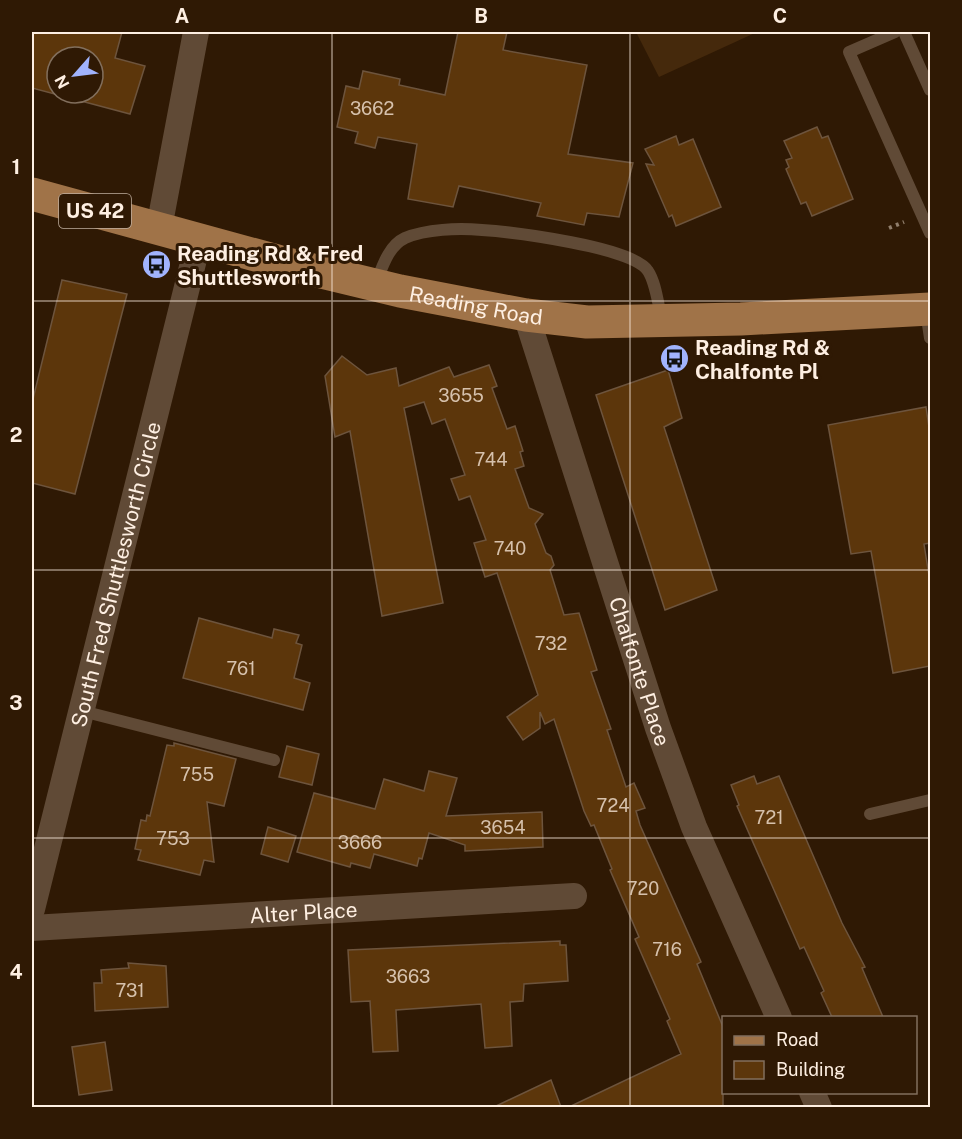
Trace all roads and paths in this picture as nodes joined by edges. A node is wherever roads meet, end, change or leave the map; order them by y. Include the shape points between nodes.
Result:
1 (196, 32) edge
2 (895, 32) edge
3 (904, 32) edge
4 (930, 90) edge
5 (32, 194) edge
6 (910, 219) dead end
7 (159, 228) junction
8 (889, 228) dead end
9 (930, 233) edge
10 (199, 239) junction
11 (375, 285) junction
12 (526, 315) junction
13 (929, 319) edge
14 (662, 321) junction
15 (82, 711) junction
16 (274, 760) dead end
17 (930, 800) edge
18 (870, 814) dead end
19 (574, 896) dead end
20 (32, 909) edge
21 (32, 928) edge
22 (779, 1016) edge

1 - 7 street
2 - 9 lane via 849,52
3 - 4 lane
5 - 7 main road, Reading Road / US 42
6 - 8 path
7 - 10 main road, Reading Road / US 42
10 - 11 main road, Reading Road / US 42
10 - 15 street, South Fred Shuttlesworth Circle
11 - 12 main road, Reading Road / US 42
11 - 14 lane via 389,253 402,239 422,232 480,229 578,243 634,260 648,270
12 - 14 main road, Reading Road / US 42 via 587,322
12 - 22 street, Chalfonte Place via 658,728 694,827
13 - 14 main road, Reading Road / US 42
15 - 16 lane
15 - 20 street, South Fred Shuttlesworth Circle
17 - 18 lane
19 - 21 street, Alter Place

